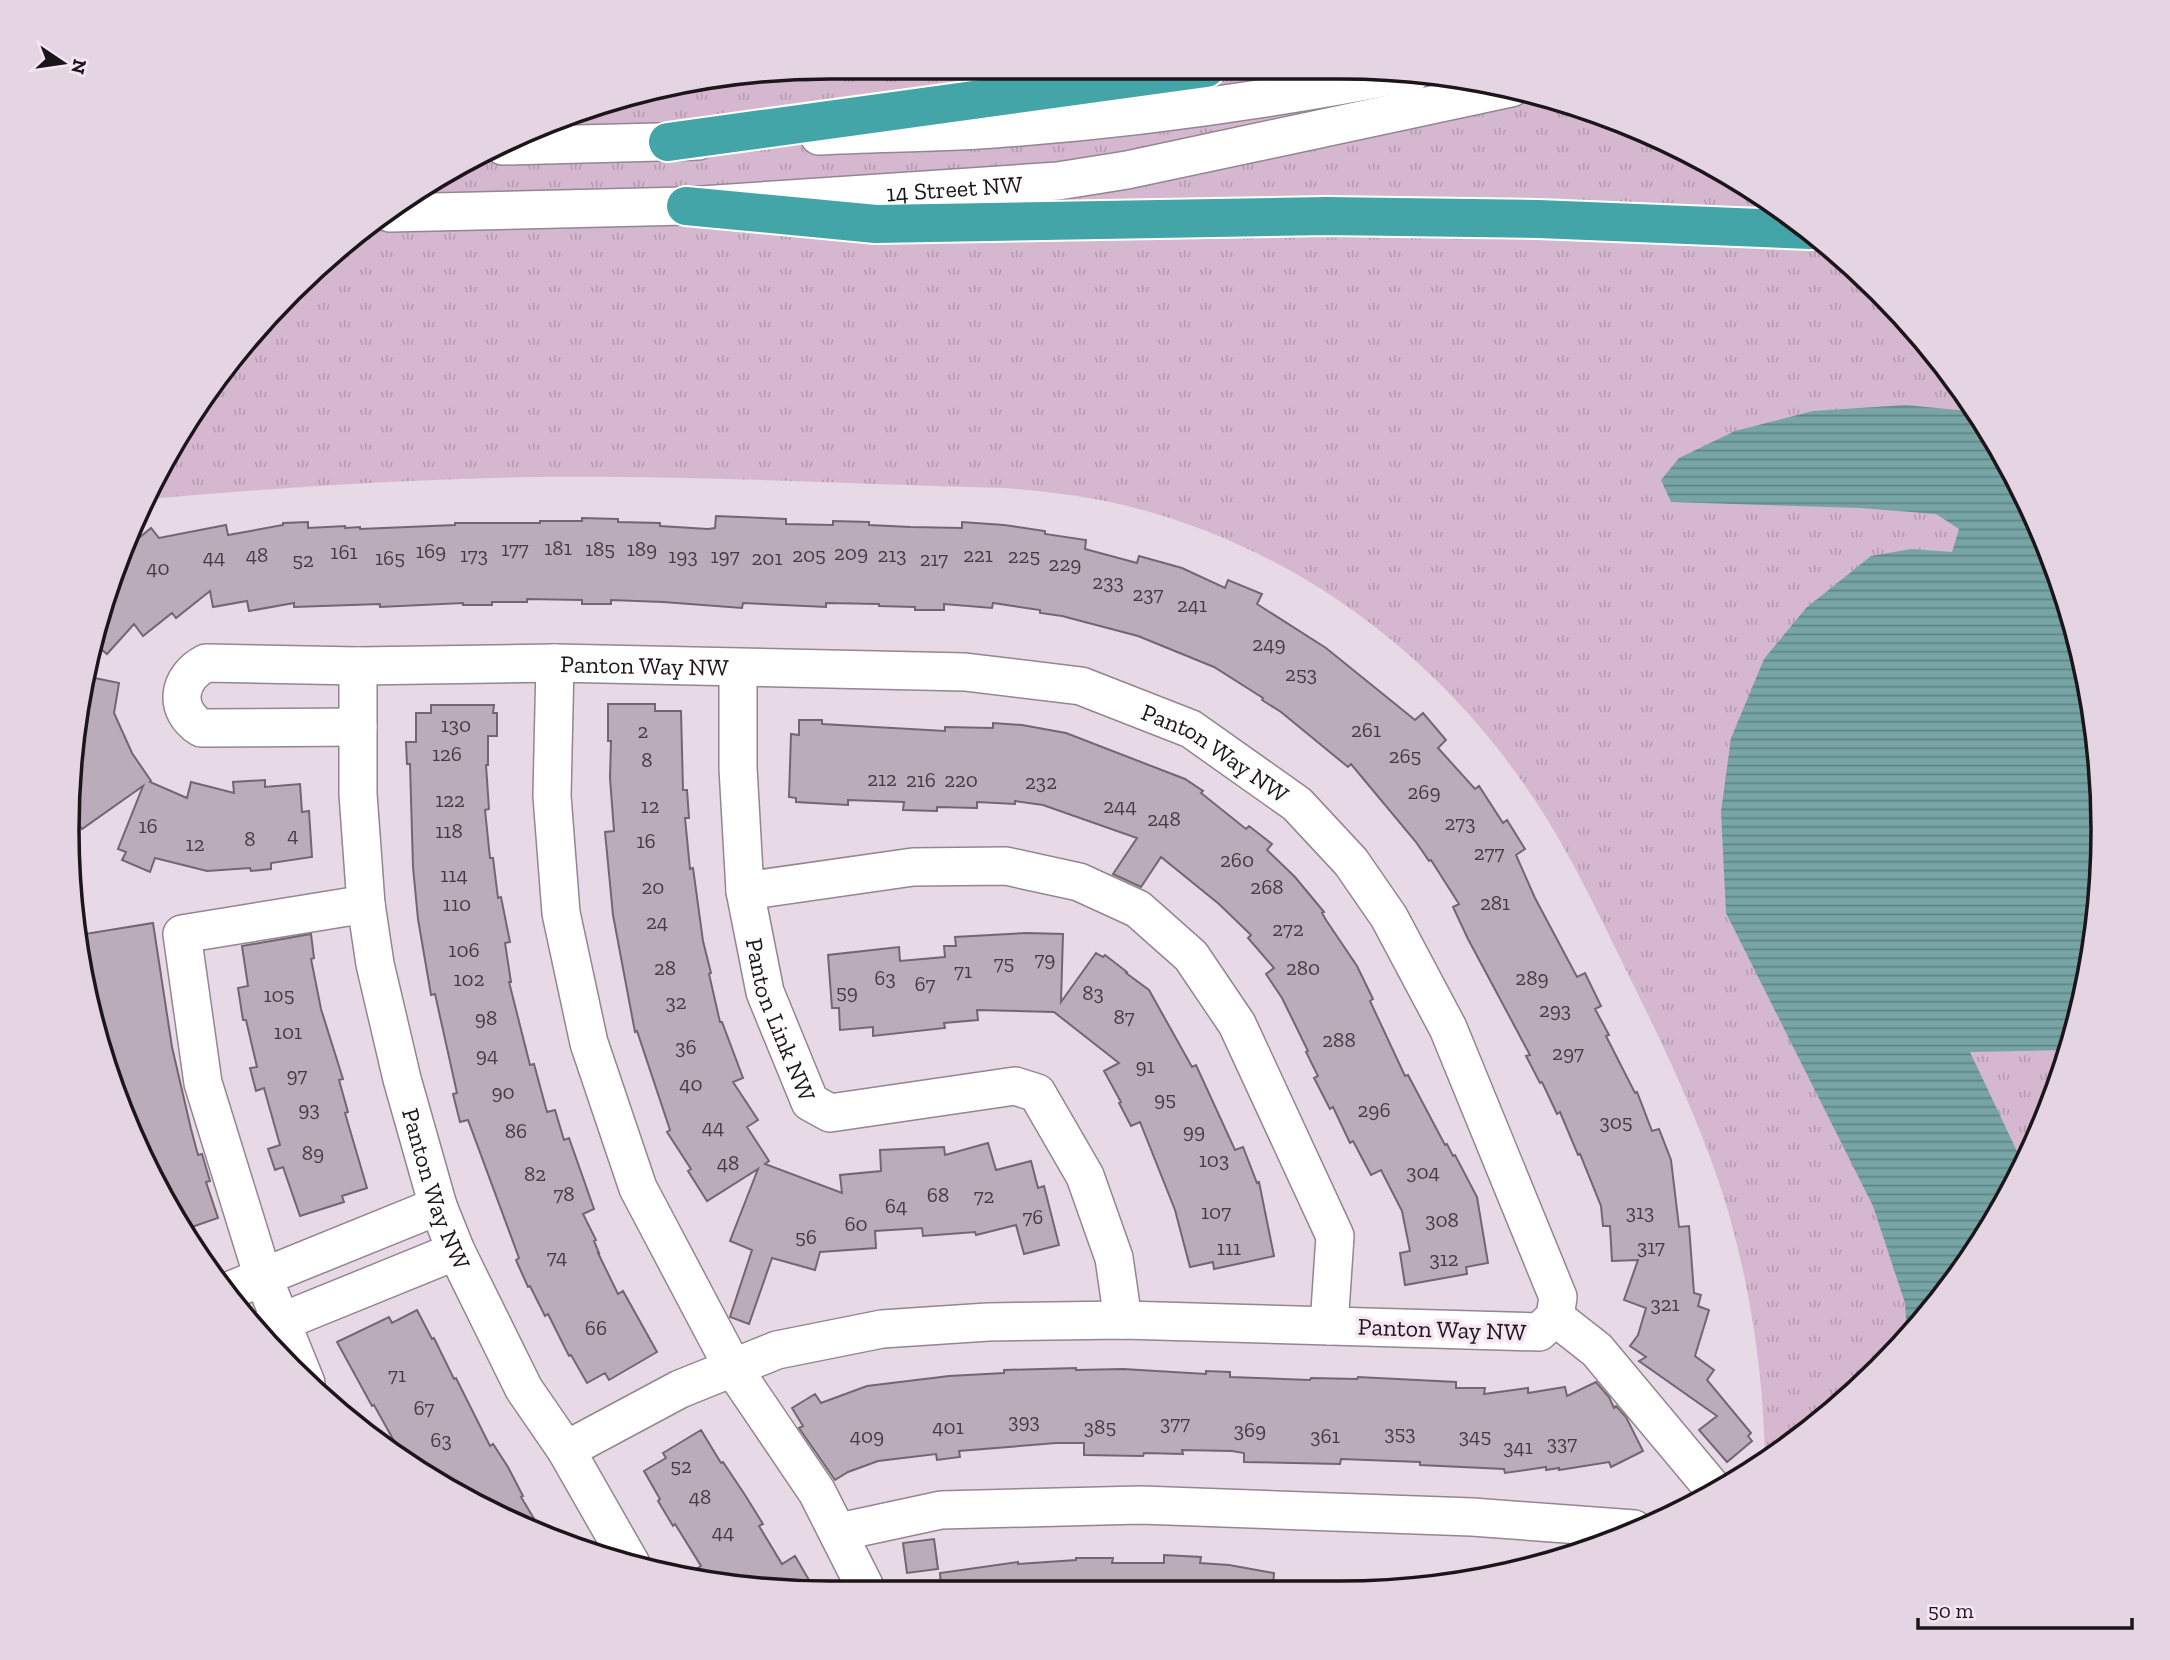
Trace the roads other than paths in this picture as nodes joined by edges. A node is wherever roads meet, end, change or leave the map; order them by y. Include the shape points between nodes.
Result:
1 (1126, 79) edge
2 (1369, 80) edge
3 (1487, 93) edge
4 (668, 142) junction
5 (522, 146) edge
6 (687, 206) junction
7 (402, 213) edge
8 (1790, 229) edge
9 (555, 663) junction
10 (358, 666) junction
11 (738, 668) junction
12 (358, 727) junction
13 (745, 891) junction
14 (366, 904) junction
15 (438, 1206) junction
16 (456, 1251) junction
17 (263, 1277) junction
18 (235, 1288) edge
19 (1555, 1317) junction
20 (1123, 1320) junction
21 (270, 1326) edge
22 (1329, 1326) junction
23 (733, 1368) junction
24 (565, 1450) junction
25 (1709, 1484) edge
26 (1617, 1528) edge
27 (839, 1532) junction
28 (624, 1552) edge
29 (862, 1581) edge

1 - 4 highway
2 - 4 street via 1220,105 993,129
3 - 6 street, 14 Street NW via 1058,181
4 - 5 street
6 - 7 street, 14 Street NW
6 - 8 highway via 876,224 1326,216
9 - 10 street, Panton Way NW
9 - 11 street, Panton Way NW
9 - 23 street via 552,796 561,912 589,1043 638,1188
10 - 12 street, Panton Way NW
10 - 12 street via 206,663 194,669 182,694 183,709 201,728
11 - 13 street, Panton Link NW
11 - 19 street, Panton Way NW via 965,672 1081,686 1191,729 1297,804 1350,862 1389,917 1448,1028 1558,1297
12 - 14 street, Panton Way NW
13 - 20 street, Panton Link NW via 765,992 810,1102 830,1113 1015,1086 1037,1093 1086,1175 1114,1258
13 - 22 street via 913,867 1006,866 1079,882 1138,909 1191,956 1237,1024 1335,1236
14 - 15 street, Panton Way NW via 402,1079
14 - 17 street via 182,934 204,1083
15 - 16 street, Panton Way NW
15 - 17 street
16 - 21 street
16 - 24 street, Panton Way NW via 524,1390
17 - 18 street
17 - 21 street
19 - 22 street, Panton Way NW via 1539,1332
19 - 25 street via 1597,1350
20 - 22 street, Panton Way NW
20 - 23 street, Panton Way NW via 882,1329 777,1350
23 - 24 street, Panton Way NW
23 - 27 street
24 - 28 street, Panton Way NW
26 - 27 street via 1472,1517 1141,1506 941,1510
27 - 29 street

